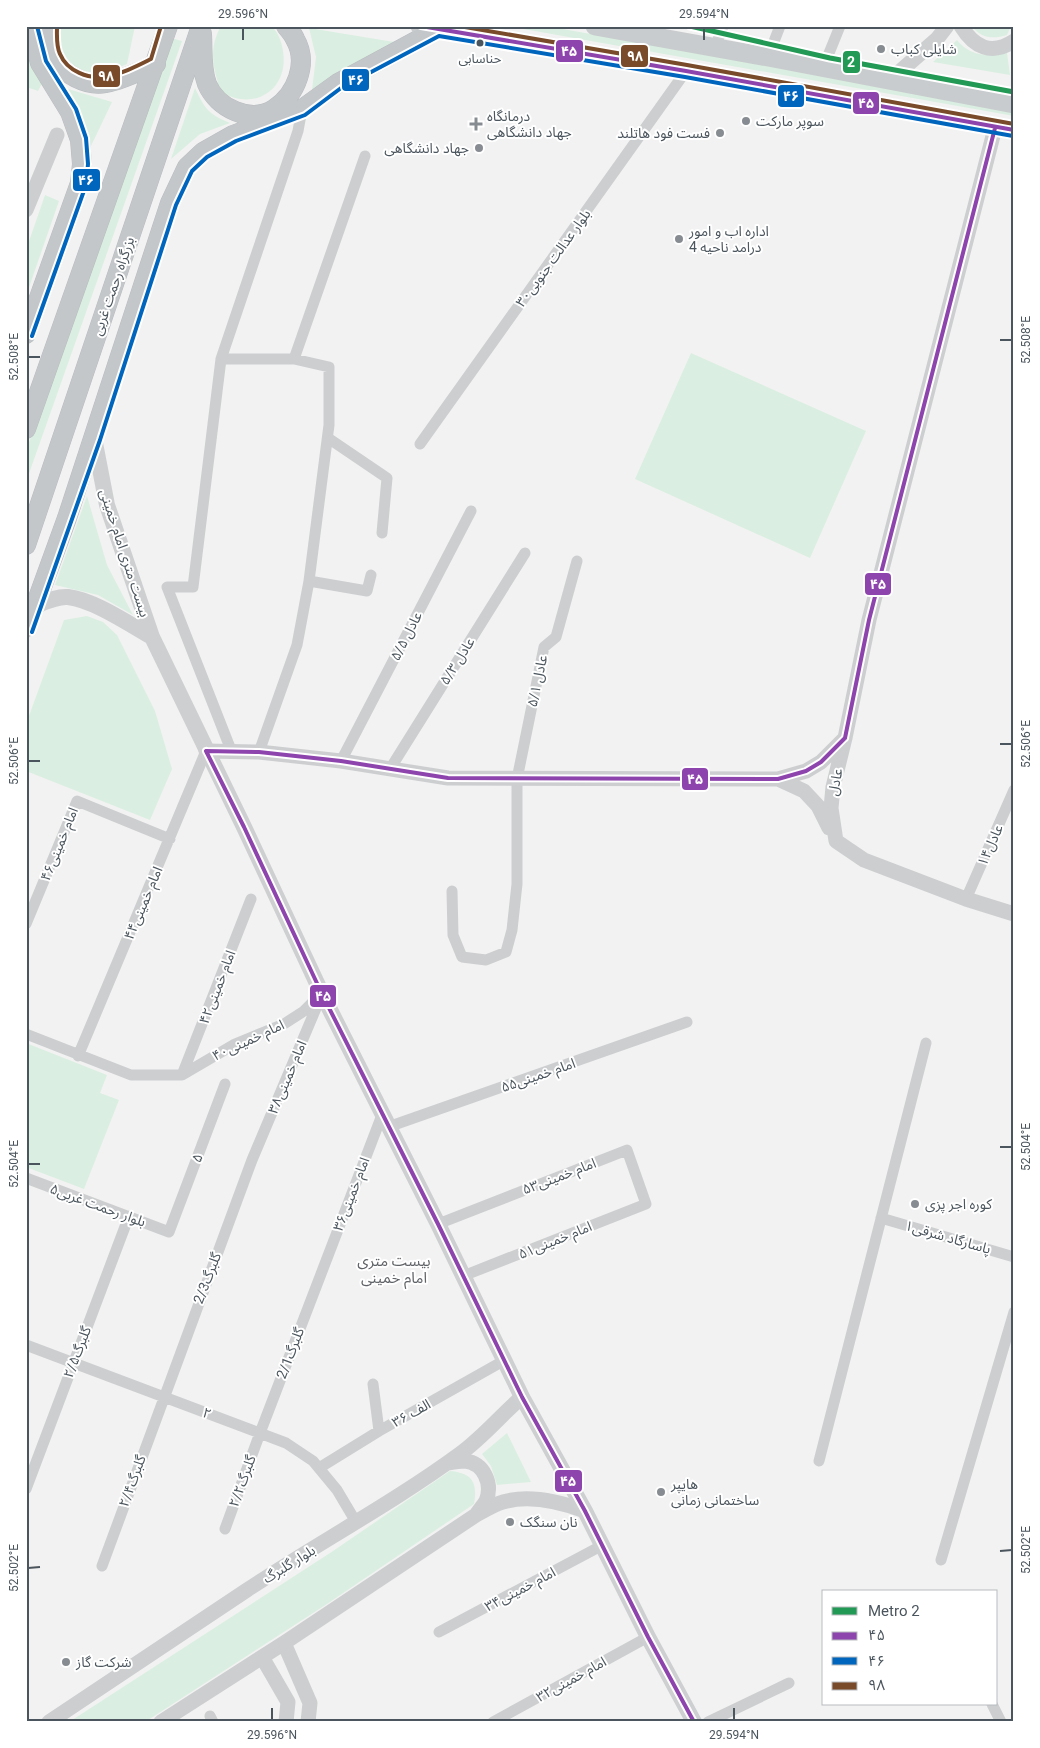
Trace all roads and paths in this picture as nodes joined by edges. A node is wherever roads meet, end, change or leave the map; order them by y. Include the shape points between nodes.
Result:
1 (30, 26) edge
2 (51, 26) edge
3 (168, 26) edge
4 (201, 26) edge
5 (286, 26) edge
6 (723, 26) edge
7 (780, 26) edge
8 (840, 26) edge
9 (947, 26) edge
10 (961, 26) edge
11 (602, 27) edge
12 (429, 28) edge
13 (1014, 41) edge
14 (715, 48) junction
15 (768, 57) junction
16 (156, 64) junction
17 (823, 68) junction
18 (686, 71) junction
19 (889, 81) junction
20 (1014, 104) edge
21 (302, 109) junction
22 (995, 128) junction
23 (1014, 130) edge
24 (57, 136) dead end
25 (365, 156) dead end
26 (26, 210) edge
27 (26, 334) edge
28 (221, 359) junction
29 (294, 359) junction
30 (26, 429) edge
31 (94, 438) junction
32 (328, 438) junction
33 (420, 444) dead end
34 (471, 511) dead end
35 (382, 533) dead end
36 (26, 545) edge
37 (525, 553) dead end
38 (577, 562) dead end
39 (371, 574) dead end
40 (310, 581) junction
41 (31, 613) edge
42 (26, 630) edge
43 (152, 637) junction
44 (845, 738) junction
45 (231, 750) junction
46 (206, 751) junction
47 (259, 752) junction
48 (341, 761) junction
49 (390, 769) junction
50 (517, 778) junction
51 (778, 779) junction
52 (1014, 790) edge
53 (170, 839) junction
54 (836, 841) junction
55 (452, 891) dead end
56 (251, 898) dead end
57 (966, 899) junction
58 (1014, 914) edge
59 (26, 924) edge
60 (322, 994) junction
61 (687, 1022) dead end
62 (26, 1034) edge
63 (926, 1043) dead end
64 (78, 1056) junction
65 (182, 1075) junction
66 (225, 1084) dead end
67 (385, 1121) junction
68 (252, 1160) joint
69 (28, 1179) edge
70 (26, 1191) edge
71 (646, 1204) joint
72 (128, 1216) junction
73 (882, 1218) junction
74 (438, 1224) junction
75 (170, 1232) joint
76 (1014, 1257) edge
77 (321, 1274) joint
78 (463, 1276) junction
79 (1014, 1312) edge
80 (26, 1345) edge
81 (505, 1360) junction
82 (73, 1362) junction
83 (373, 1384) dead end
84 (163, 1397) junction
85 (522, 1397) junction
86 (379, 1431) junction
87 (260, 1433) junction
88 (819, 1461) dead end
89 (446, 1464) junction
90 (319, 1468) junction
91 (26, 1489) edge
92 (585, 1511) junction
93 (476, 1515) junction
94 (356, 1522) junction
95 (225, 1529) dead end
96 (601, 1546) junction
97 (941, 1560) dead end
98 (102, 1566) dead end
99 (439, 1632) dead end
100 (648, 1637) junction
101 (284, 1644) junction
102 (262, 1657) junction
103 (302, 1683) junction
104 (789, 1683) dead end
105 (282, 1693) junction
106 (993, 1706) edge
107 (510, 1718) edge
108 (49, 1722) edge
109 (161, 1722) edge
110 (286, 1722) edge
111 (308, 1722) edge
112 (493, 1722) edge
113 (694, 1722) edge
114 (708, 1722) edge
115 (1001, 1722) edge

1 - 27 highway via 40,63 70,112 80,140 82,164 80,183
2 - 16 highway via 54,57 76,78 104,84
3 - 16 highway
4 - 5 highway via 204,72 212,93 227,108 262,114 274,109 298,81 301,59 296,40
4 - 36 highway, بزرگراه رحمت غربی
6 - 14 street
7 - 15 street
8 - 17 street
9 - 19 street via 937,39
10 - 13 street via 976,44 991,48
11 - 14 main road
12 - 18 main road
12 - 21 highway via 338,83
14 - 15 main road
15 - 17 main road
16 - 30 highway
17 - 19 main road
18 - 22 main road
18 - 33 street, بلوار عدالت جنوبی۳۰
19 - 20 main road
21 - 28 street via 298,131
21 - 31 highway via 233,135 203,152 187,167 170,204
22 - 23 main road
22 - 44 street, عادل via 869,620
24 - 26 street
25 - 29 street
28 - 29 street
28 - 45 street via 193,587 166,587
29 - 32 street via 329,368
31 - 41 highway
31 - 43 main road, بیست متری امام خمینی via 107,505
32 - 35 street via 387,478
32 - 40 street
34 - 48 street, عادل ۵/۵
37 - 49 street, عادل ۵/۳
38 - 50 street, عادل ۵/۱ via 556,638 544,647
39 - 40 street via 367,591
40 - 47 street via 297,645
41 - 42 main road
41 - 43 main road, بیست متری امام خمینی via 55,598 68,597 108,612
43 - 46 main road, بیست متری امام خمینی
44 - 51 street via 821,762 806,771
44 - 54 street, عادل via 831,808
45 - 46 street
45 - 47 street
46 - 53 street, ۴۴امام خمینی
46 - 60 main road, بیست متری امام خمینی
47 - 48 street
48 - 49 street
49 - 50 street via 448,778
50 - 51 street
50 - 55 street, عادل ۵/۱ via 517,884 506,952 486,960 462,957 453,935
51 - 54 street via 804,791 818,806
52 - 57 street, عادل۱۴
53 - 59 street, امام خمینی۴۶ via 76,801
53 - 64 street, ۴۴امام خمینی
54 - 57 street via 864,860
56 - 65 street, امام خمینی۴۲
57 - 58 street
60 - 65 street, امام خمینی۴۰ via 284,1024 235,1044
60 - 67 main road, بیست متری امام خمینی
60 - 68 street, امام خمینی۳۸
61 - 67 street, امام خمینی۵۵
62 - 64 street
63 - 73 street
64 - 65 street via 131,1075
66 - 75 street, ۵
67 - 74 main road, بیست متری امام خمینی
67 - 77 street, امام خمینی۳۶
68 - 84 street, 2/3گلبرگ
69 - 70 street
69 - 72 street, بلوار رحمت غربی۵
71 - 74 street, امام خمینی۵۳ via 627,1150
71 - 78 street, امام خمینی۵۱
72 - 75 street, بلوار رحمت غربی۵
72 - 82 street, گلبرگ۲/۵
73 - 76 street, پاسارگاد شرقی۱
73 - 88 street
74 - 78 main road, بیست متری امام خمینی
77 - 87 street, 2/1گلبرگ
78 - 81 main road, بیست متری امام خمینی
79 - 97 street
80 - 82 street, ۲
81 - 85 main road, بیست متری امام خمینی
81 - 86 street, ۳۶ الف
82 - 84 street, ۲
82 - 91 street, گلبرگ۲/۵
83 - 86 street
84 - 87 street, ۲
84 - 98 street, گلبرگ۲/۴
85 - 89 street, بلوار گلبرگ
85 - 92 main road, بیست متری امام خمینی
86 - 90 street, ۳۶ الف
87 - 90 street, ۲ via 286,1443
87 - 95 street, گلبرگ۲/۲
89 - 93 street via 466,1461 483,1470 489,1490 486,1502
89 - 94 street, بلوار گلبرگ
90 - 94 street, ۲
92 - 93 street via 562,1502 515,1500
92 - 96 main road, بیست متری امام خمینی
93 - 101 street
94 - 108 street, بلوار گلبرگ
96 - 99 street, امام خمینی۳۴
96 - 100 main road, بیست متری امام خمینی
100 - 107 street, امام خمینی۳۲
100 - 113 main road, بیست متری امام خمینی
101 - 102 street
101 - 103 street
102 - 105 street
102 - 109 street
103 - 105 street via 297,1678 287,1677 282,1684
103 - 111 street via 310,1703
104 - 114 street
105 - 110 street via 288,1702
106 - 115 street
107 - 112 street, امام خمینی۳۲

